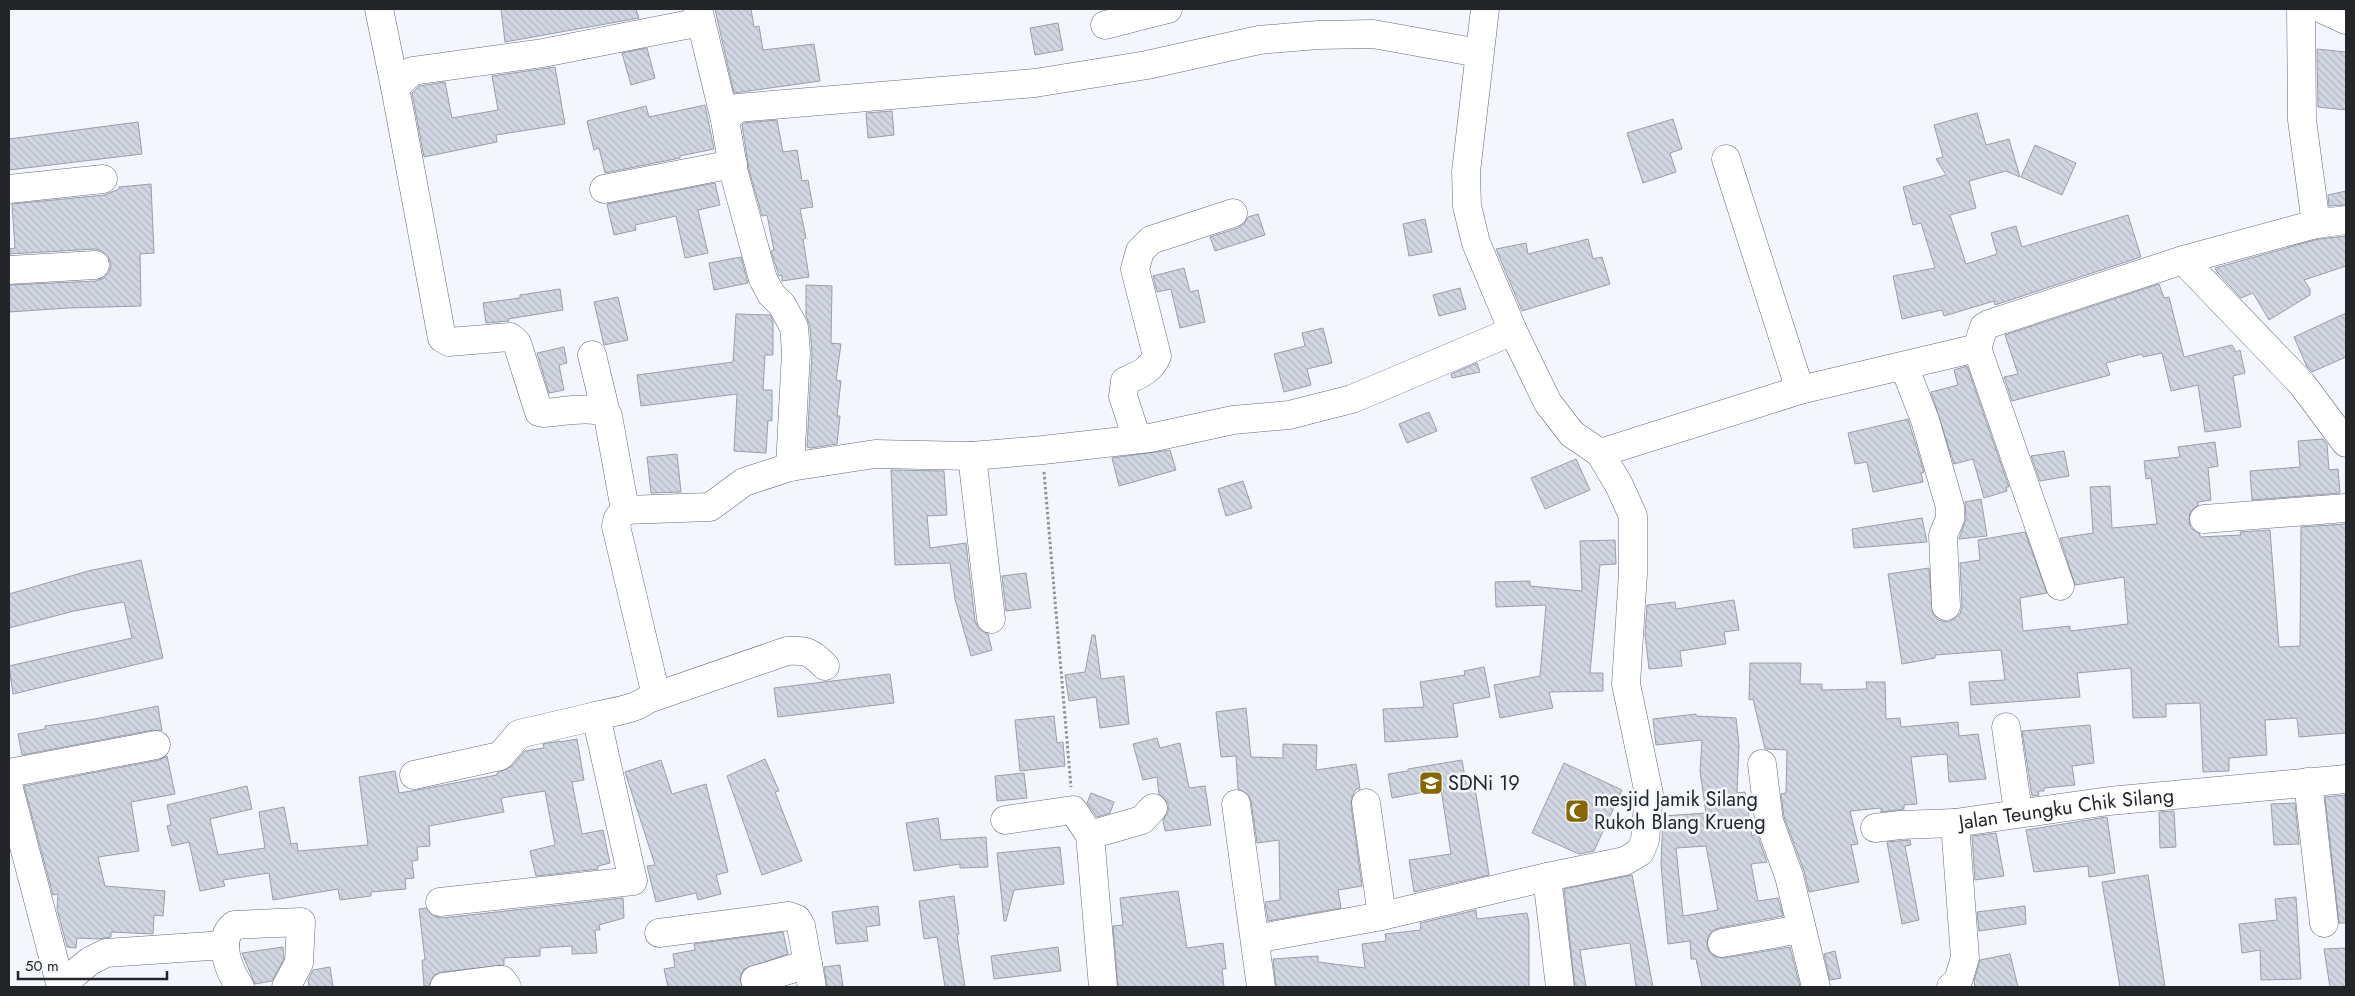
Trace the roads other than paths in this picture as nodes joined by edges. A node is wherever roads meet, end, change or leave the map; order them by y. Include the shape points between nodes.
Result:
1 (379, 9) edge
2 (1168, 9) edge
3 (1486, 9) edge
4 (2302, 9) edge
5 (2322, 9) edge
6 (699, 15) edge
7 (2346, 20) edge
8 (1105, 25) dead end
9 (1479, 53) junction
10 (396, 87) junction
11 (725, 120) junction
12 (1726, 159) dead end
13 (733, 164) junction
14 (103, 179) dead end
15 (9, 189) edge
16 (604, 189) dead end
17 (1233, 213) dead end
18 (2346, 220) edge
19 (2316, 224) junction
20 (2183, 260) junction
21 (96, 265) dead end
22 (9, 270) edge
23 (1513, 331) junction
24 (1977, 348) junction
25 (592, 355) dead end
26 (1904, 366) junction
27 (1800, 390) junction
28 (606, 413) junction
29 (1137, 439) junction
30 (2346, 443) edge
31 (1600, 453) junction
32 (972, 456) junction
33 (790, 466) junction
34 (2346, 508) edge
35 (624, 510) junction
36 (2204, 519) dead end
37 (2060, 586) dead end
38 (1946, 606) dead end
39 (991, 619) dead end
40 (825, 666) dead end
41 (651, 698) junction
42 (596, 716) junction
43 (2006, 727) dead end
44 (156, 746) dead end
45 (1762, 764) dead end
46 (9, 773) edge
47 (414, 775) dead end
48 (2346, 779) edge
49 (2308, 782) junction
50 (9, 789) edge
51 (1366, 803) dead end
52 (1236, 804) dead end
53 (1153, 808) dead end
54 (2018, 812) junction
55 (1005, 820) dead end
56 (1955, 823) junction
57 (1875, 828) dead end
58 (1090, 835) junction
59 (1547, 877) junction
60 (440, 902) dead end
61 (1382, 916) junction
62 (2324, 922) dead end
63 (1801, 929) junction
64 (659, 934) dead end
65 (1255, 940) junction
66 (1722, 943) dead end
67 (225, 944) junction
68 (810, 976) edge
69 (755, 980) dead end
70 (61, 986) edge
71 (240, 987) edge
72 (286, 987) edge
73 (444, 987) edge
74 (507, 987) edge
75 (1103, 987) edge
76 (1261, 987) edge
77 (1560, 987) edge
78 (1816, 987) edge
79 (1951, 987) edge

1 - 10 street
2 - 8 street
3 - 9 street
4 - 19 street via 2302,120
5 - 7 street
6 - 10 street via 543,53 412,71
6 - 11 street
9 - 11 street via 1373,34 1259,40 1147,65 1035,83 737,108
9 - 23 street via 1466,172 1467,206 1476,243
10 - 28 street via 442,338 449,342 510,337 517,343 539,412 594,409
11 - 13 street
12 - 27 street
13 - 16 street
13 - 33 street via 763,278 794,327 796,352
14 - 15 street
17 - 29 street via 1151,240 1140,251 1135,269 1156,356 1153,366 1125,381 1124,396
18 - 19 street
19 - 20 street
20 - 24 street via 1989,324 1984,327
20 - 30 street via 2302,384
21 - 22 street
23 - 29 street via 1352,399 1289,415 1233,420
23 - 31 street via 1548,403 1572,434
24 - 26 street
24 - 37 street
25 - 28 street
26 - 27 street
26 - 38 street via 1925,420 1950,508 1944,535
27 - 31 street
28 - 35 street
29 - 32 street
31 - 59 street via 1633,516 1626,684 1649,794 1645,840 1640,852 1625,861
32 - 33 street via 875,454
32 - 39 street
33 - 35 street via 744,482 710,507
34 - 36 street
35 - 41 street via 616,526 654,685
40 - 41 street via 813,653 787,651
41 - 42 street
42 - 47 street via 518,734 500,756
42 - 60 street via 633,881
43 - 54 street
44 - 46 street
45 - 63 street via 1769,821 1790,876
48 - 49 street, Jalan Teungku Chik Silang
49 - 54 street, Jalan Teungku Chik Silang
49 - 62 street
50 - 70 street
51 - 61 street
52 - 65 street
53 - 58 street via 1142,820
54 - 56 street, Jalan Teungku Chik Silang
55 - 58 street via 1072,810
56 - 57 street
56 - 79 street, Jalan Teungku Chik Silang via 1965,958 1958,981
58 - 75 street
59 - 61 street
59 - 77 street
61 - 65 street
63 - 66 street
63 - 78 street
64 - 68 street via 789,916 801,926
65 - 76 street
67 - 70 street via 106,953 90,961
67 - 71 street via 228,964
67 - 72 street via 226,933 234,925 301,922 299,963
68 - 69 street
73 - 74 street via 502,980

